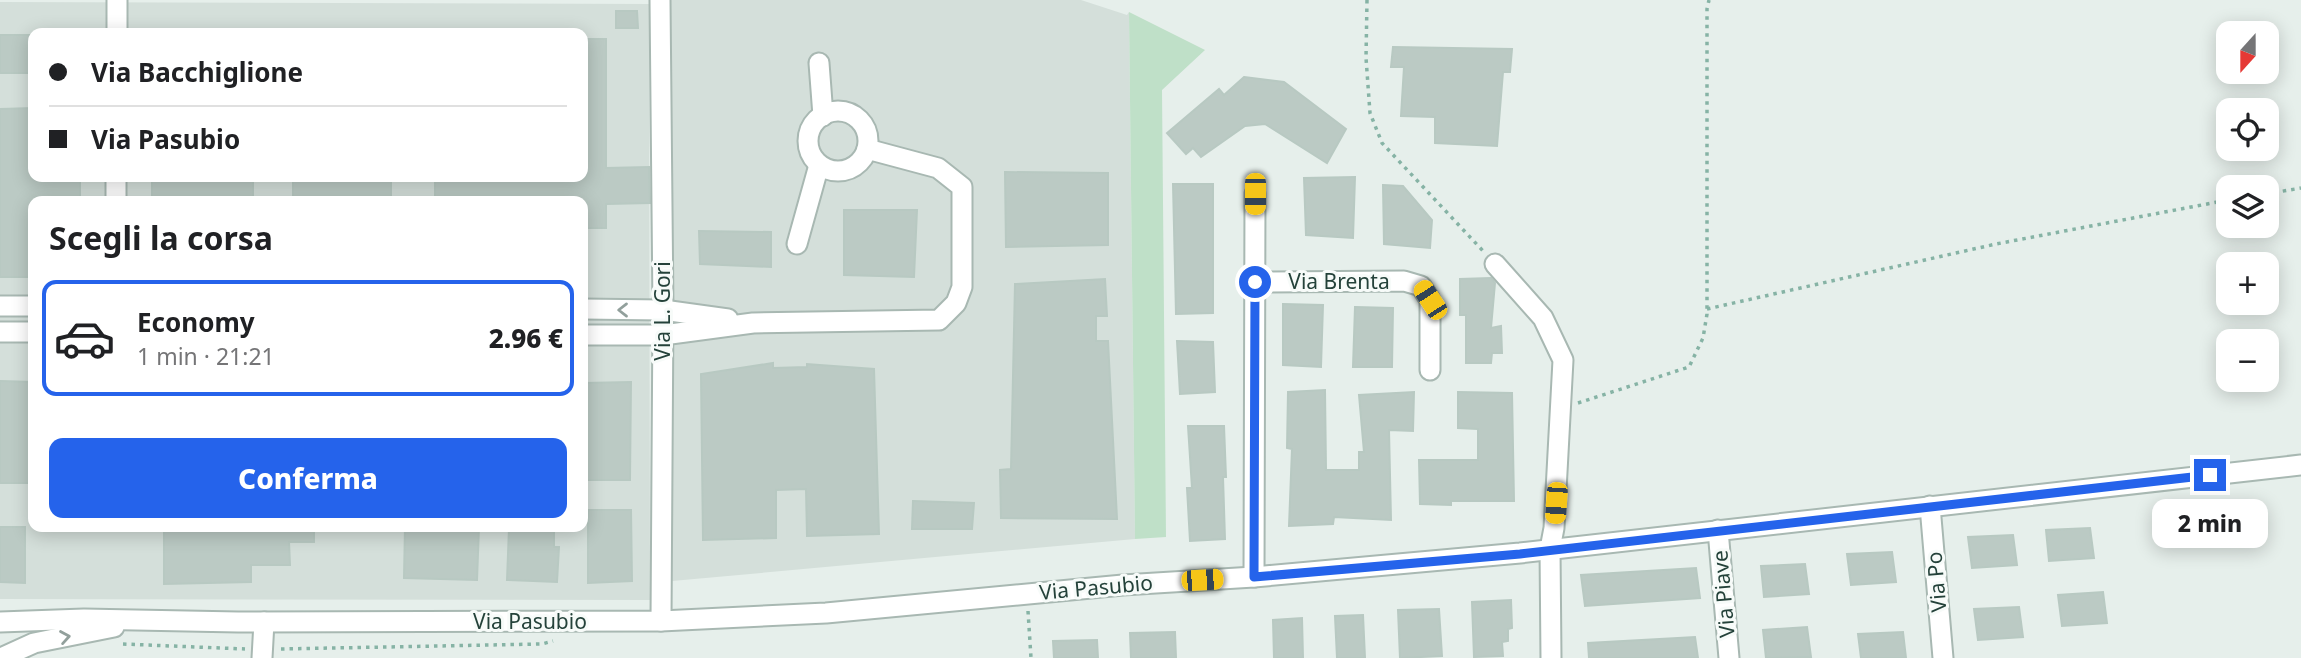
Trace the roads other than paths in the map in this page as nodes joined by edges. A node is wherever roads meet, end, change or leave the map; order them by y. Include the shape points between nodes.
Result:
1 (117, 0) edge
2 (660, 0) edge
3 (117, 28) edge
4 (820, 64) dead end
5 (823, 116) junction
6 (867, 149) junction
7 (819, 165) junction
8 (1255, 194) dead end
9 (797, 244) dead end
10 (1494, 264) road end
11 (1255, 282) junction
12 (0, 306) edge
13 (28, 306) edge
14 (588, 309) edge
15 (663, 310) junction
16 (753, 323) junction
17 (0, 332) edge
18 (28, 332) edge
19 (588, 335) edge
20 (663, 335) junction
21 (1430, 370) dead end
22 (2301, 465) edge
23 (1930, 506) junction
24 (1718, 530) junction
25 (1550, 549) junction
26 (1254, 577) junction
27 (137, 621) junction
28 (661, 621) junction
29 (0, 622) edge
30 (264, 622) junction
31 (1, 658) edge
32 (262, 658) edge
33 (1551, 658) edge
34 (1729, 658) edge
35 (1943, 658) edge

1 - 3 street
2 - 15 street, Via L. Gori
4 - 5 street
5 - 6 street via 836,111 861,122
5 - 7 street via 808,139
6 - 7 street via 853,167 842,171
6 - 16 street via 938,168 962,187 962,287 956,303 939,320
7 - 9 street
8 - 11 street
10 - 25 street via 1543,318 1563,360
11 - 21 street, Via Brenta via 1404,281 1421,286 1430,300
11 - 26 street
12 - 13 street
15 -> 14 street
15 - 16 street
15 - 20 street, Via L. Gori
16 - 20 street
17 - 18 street
19 - 20 street
20 - 28 street, Via L. Gori
22 - 23 street, Via Pasubio
23 - 24 street, Via Pasubio
23 - 35 street, Via Po
24 - 25 street, Via Pasubio
24 - 34 street, Via Piave
25 - 26 street, Via Pasubio
25 - 33 street
26 - 28 street, Via Pasubio via 1123,584 826,613
27 - 29 street, Via Pasubio
27 - 30 street, Via Pasubio
31 -> 27 street, Via Pasubio via 34,643
28 - 30 street, Via Pasubio
30 - 32 street

